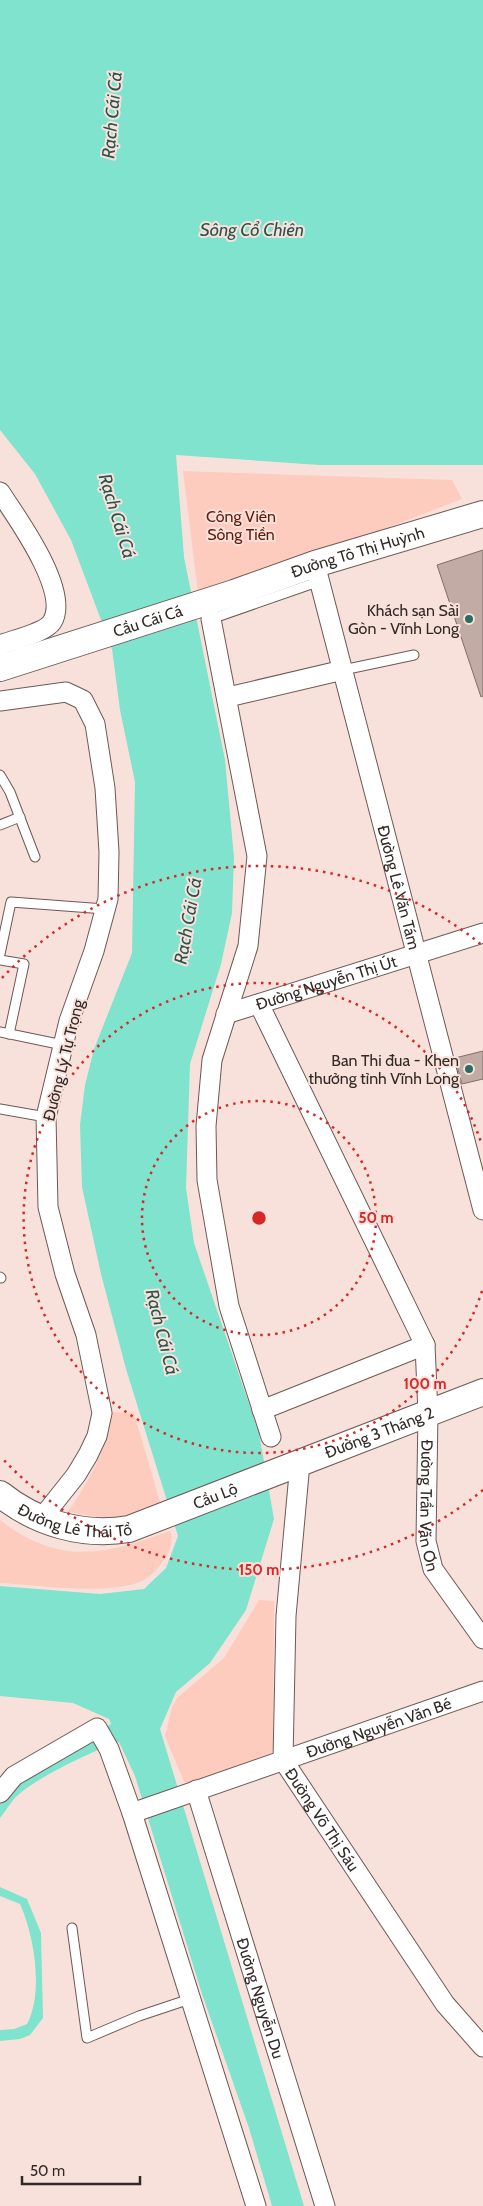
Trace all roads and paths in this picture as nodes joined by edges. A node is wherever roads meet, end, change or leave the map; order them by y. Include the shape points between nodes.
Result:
1 (0, 492) edge
2 (483, 514) edge
3 (318, 572) junction
4 (234, 593) joint
5 (211, 619) joint
6 (0, 644) edge
7 (414, 655) dead end
8 (0, 668) edge
9 (343, 670) junction
10 (228, 697) junction
11 (0, 701) edge
12 (0, 775) edge
13 (20, 817) junction
14 (0, 825) edge
15 (35, 857) dead end
16 (105, 908) junction
17 (483, 933) edge
18 (0, 954) edge
19 (416, 955) junction
20 (0, 960) edge
21 (259, 1004) junction
22 (226, 1014) junction
23 (4, 1033) edge
24 (63, 1045) junction
25 (0, 1109) edge
26 (46, 1117) junction
27 (483, 1210) edge
28 (425, 1345) junction
29 (483, 1392) edge
30 (262, 1410) junction
31 (428, 1413) junction
32 (271, 1437) dead end
33 (288, 1468) junction
34 (0, 1494) edge
35 (41, 1519) junction
36 (154, 1521) joint
37 (483, 1639) edge
38 (483, 1691) edge
39 (283, 1760) junction
40 (193, 1791) junction
41 (0, 1794) edge
42 (137, 1811) junction
43 (72, 1928) dead end
44 (190, 1999) junction
45 (483, 2046) edge
46 (256, 2206) edge
47 (325, 2206) edge

1 - 6 street via 22,524 54,585 57,606 52,623 44,629
2 - 3 main road, Đường Tô Thị Huỳnh
3 - 4 main road, Đường Tô Thị Huỳnh
3 - 5 lane
3 - 9 street, Đường Lê Văn Tám
4 - 8 main road, Cầu Cái Cá
5 - 10 street
7 - 9 lane
9 - 10 street
9 - 19 street, Đường Lê Văn Tám
10 - 22 street via 256,856 248,946
11 - 16 street, Đường Lý Tự Trọng via 66,692 83,700 88,708 95,724 105,788 109,852
12 - 13 lane
13 - 14 lane
13 - 15 lane
16 - 18 lane via 11,902
16 - 24 street, Đường Lý Tự Trọng
17 - 19 street, Đường Nguyễn Thị Út
19 - 21 street, Đường Nguyễn Thị Út
19 - 27 street, Đường Lê Văn Tám
20 - 23 lane via 24,964
21 - 22 street, Đường Nguyễn Thị Út
21 - 28 street, Đường Trần Văn Ơn
22 - 30 street via 212,1060 208,1088 207,1180 229,1306
23 - 24 lane
24 - 26 street, Đường Lý Tự Trọng
25 - 26 lane
26 - 35 street, Đường Lý Tự Trọng via 48,1207 65,1274 86,1336 102,1413 97,1436 88,1455
28 - 30 street
28 - 31 street, Đường Trần Văn Ơn
29 - 31 main road, Đường 3 Tháng 2
30 - 32 street
31 - 33 main road, Đường 3 Tháng 2
31 - 37 street, Đường Trần Văn Ơn via 426,1541 433,1569
33 - 36 main road, Cầu Lộ
33 - 39 street, Đường Võ Thị Sáu
34 - 35 main road, Đường Lê Thái Tổ
35 - 36 main road, Đường Lê Thái Tổ via 108,1533
38 - 39 street, Đường Nguyễn Văn Bé
39 - 40 street, Đường Nguyễn Văn Bé
39 - 45 street, Đường Võ Thị Sáu via 445,2004
40 - 42 street, Đường Nguyễn Văn Bé
40 - 47 street, Đường Nguyễn Du
41 - 42 street via 14,1776 97,1728
42 - 44 street
43 - 44 lane via 88,2038
44 - 46 street

